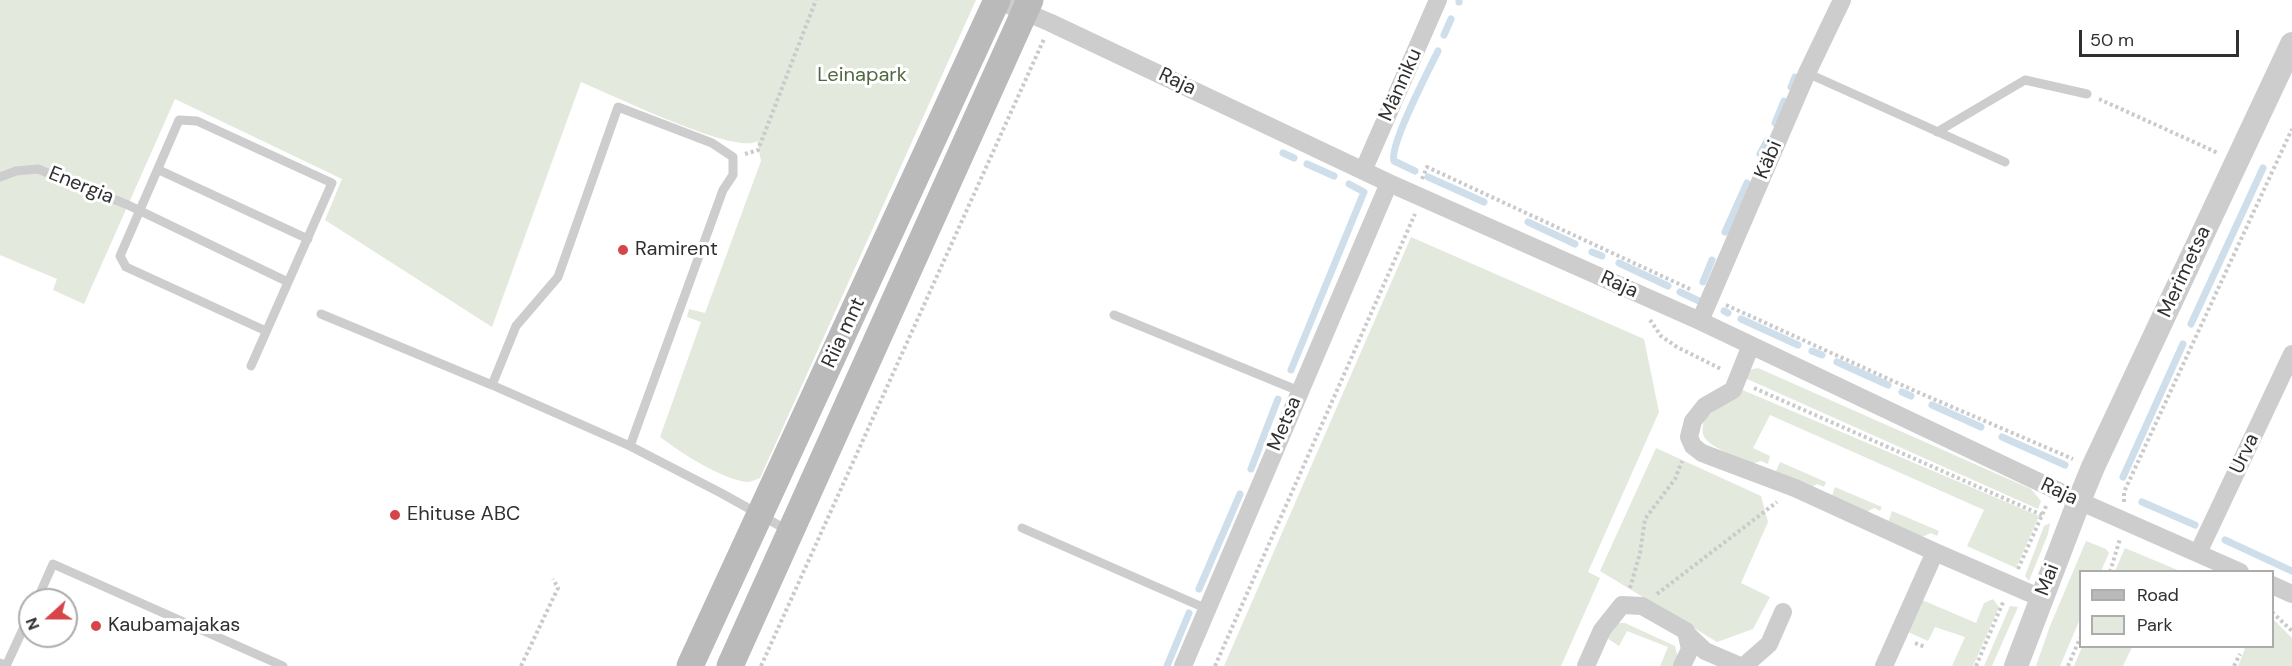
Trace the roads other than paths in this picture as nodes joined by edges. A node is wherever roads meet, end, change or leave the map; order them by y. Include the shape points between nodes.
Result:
1 (997, 0) edge
2 (1438, 0) edge
3 (1842, 0) edge
4 (1028, 6) edge
5 (2292, 44) edge
6 (1807, 73) junction
7 (2087, 94) road end
8 (1937, 132) junction
9 (2005, 162) dead end
10 (159, 170) junction
11 (1364, 171) junction
12 (0, 177) edge
13 (1389, 183) junction
14 (140, 212) junction
15 (308, 239) junction
16 (288, 282) junction
17 (321, 314) dead end
18 (1114, 315) dead end
19 (1700, 321) junction
20 (266, 331) junction
21 (1751, 345) junction
22 (2292, 354) edge
23 (251, 366) dead end
24 (492, 385) junction
25 (1299, 391) junction
26 (630, 446) junction
27 (2079, 501) junction
28 (760, 516) junction
29 (1022, 528) dead end
30 (791, 532) junction
31 (1935, 552) junction
32 (2198, 553) junction
33 (2236, 570) edge
34 (2274, 586) edge
35 (42, 588) edge
36 (2292, 594) edge
37 (2041, 598) junction
38 (1207, 609) junction
39 (1784, 612) dead end
40 (1686, 633) junction
41 (18, 640) edge
42 (0, 663) edge
43 (2017, 664) edge
44 (283, 666) edge
45 (690, 666) edge
46 (730, 666) edge
47 (1184, 666) edge
48 (1586, 666) edge
49 (1682, 666) edge
50 (1742, 666) edge
51 (1884, 666) edge

1 - 4 street, Raja
1 - 28 main road, Riia mnt
2 - 11 street, Männiku
3 - 6 street, Käbi
4 - 11 street, Raja via 1052,23
4 - 30 main road, Riia mnt
5 - 27 street, Merimetsa
6 - 8 lane
6 - 19 street, Käbi
7 - 8 lane via 2025,80
8 - 9 lane
10 - 14 lane
10 - 15 lane
10 - 15 lane via 179,120 197,121 332,183
11 - 13 street, Raja
12 - 14 lane, Energia via 38,169
13 - 19 street, Raja
13 - 25 street, Metsa
14 - 16 lane, Energia
14 - 20 lane via 120,256 126,267
15 - 16 lane
16 - 20 lane
17 - 24 lane
18 - 25 lane
19 - 21 street, Raja
20 - 23 lane
21 - 27 street, Raja
21 - 31 street via 1733,390 1705,406 1693,421 1689,437 1694,446 1702,453 1795,488
22 - 32 street, Urva
24 - 26 lane
24 - 26 lane via 516,326 558,277 618,107 712,143 732,157 733,175 723,190
25 - 38 street, Metsa
26 - 28 lane
27 - 32 street, Raja
27 - 37 street, Mai
28 - 30 lane
28 - 45 main road, Riia mnt
29 - 38 lane
30 - 46 main road, Riia mnt
31 - 37 street
31 - 51 street
32 - 33 street, Raja
34 - 36 street
35 - 44 lane via 53,564
37 - 43 street, Mai
38 - 47 street, Metsa
39 - 50 street via 1769,644
40 - 48 street via 1642,606 1622,605 1602,630
40 - 49 street via 1690,649
40 - 50 street via 1705,651
41 - 42 lane via 6,666

